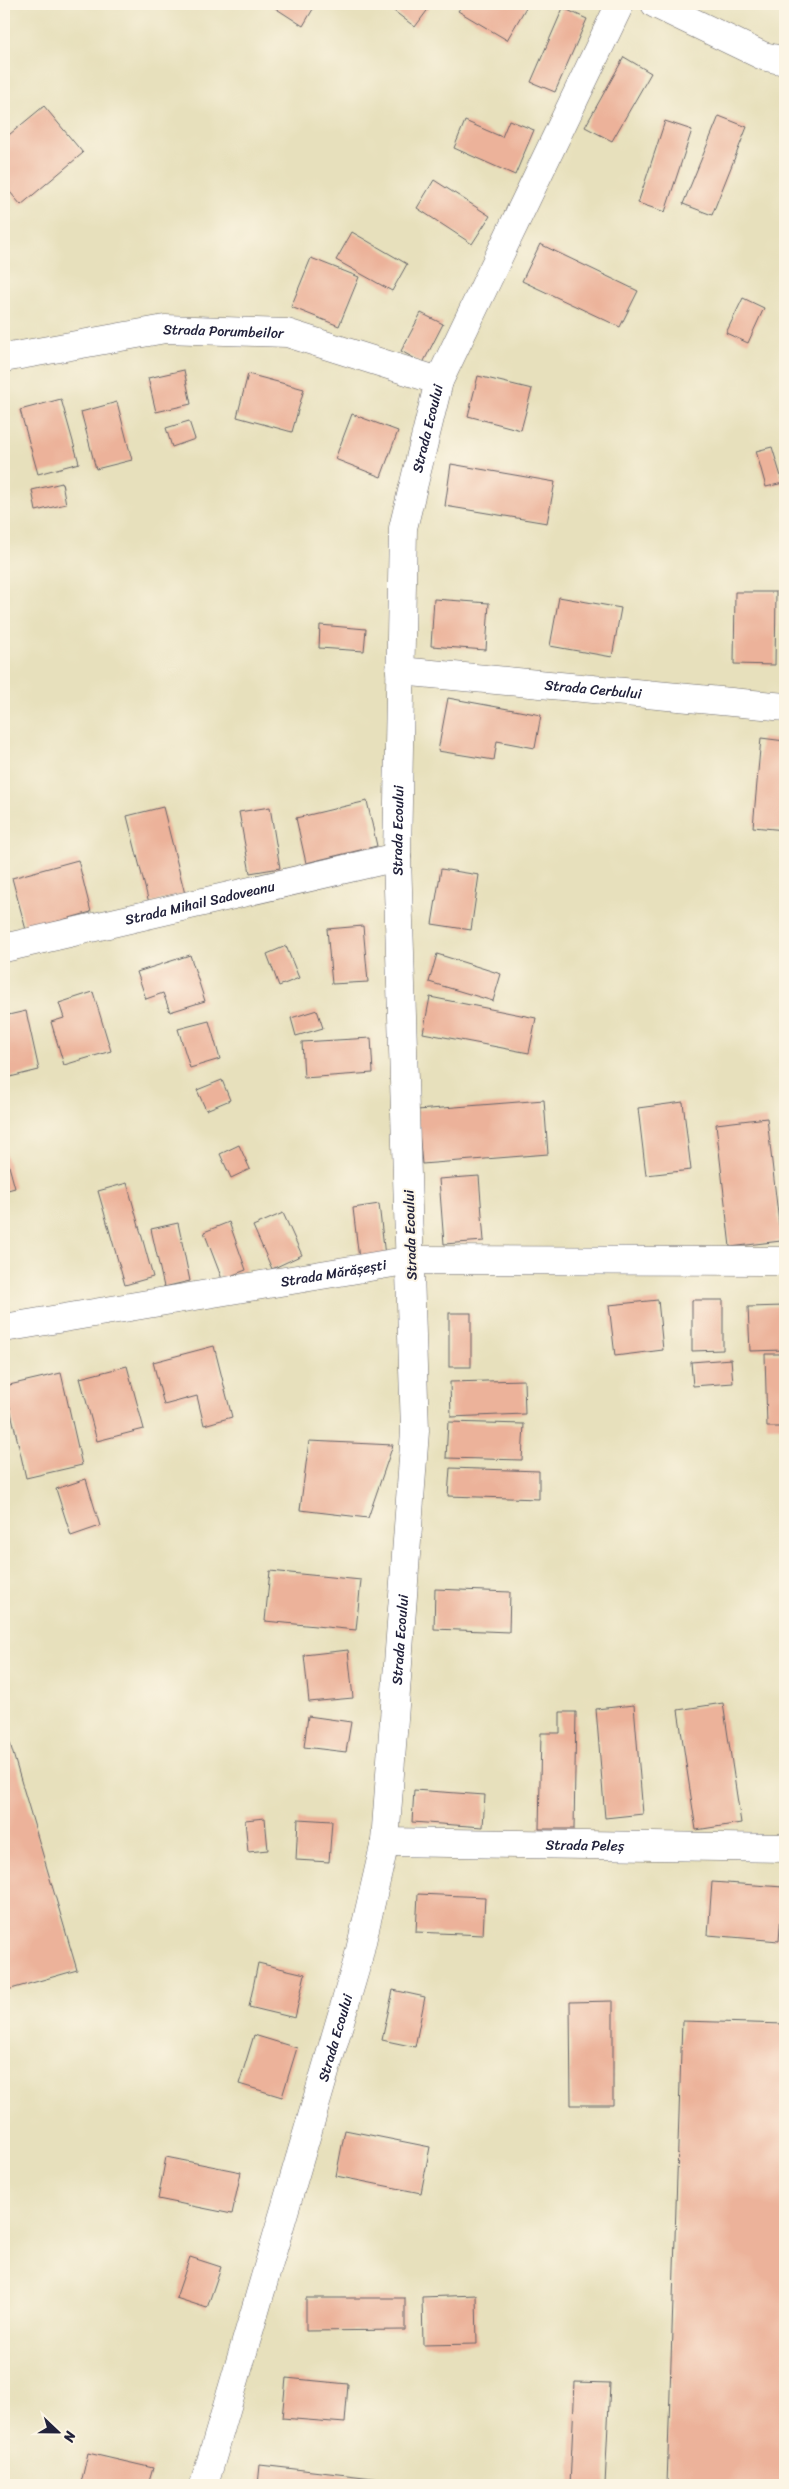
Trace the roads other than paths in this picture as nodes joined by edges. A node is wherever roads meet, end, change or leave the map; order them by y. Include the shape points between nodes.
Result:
1 (620, 4) edge
2 (655, 4) edge
3 (785, 61) edge
4 (4, 358) edge
5 (439, 381) junction
6 (400, 672) junction
7 (785, 707) edge
8 (397, 857) junction
9 (4, 948) edge
10 (410, 1260) junction
11 (785, 1261) edge
12 (4, 1328) edge
13 (386, 1842) junction
14 (785, 1848) edge
15 (204, 2485) edge

1 - 5 street, Strada Ecoului
2 - 3 street via 763,56
4 - 5 street, Strada Porumbeilor via 165,329 288,333
5 - 6 street, Strada Ecoului via 403,528
6 - 7 street, Strada Cerbului
6 - 8 street, Strada Ecoului
8 - 9 street, Strada Mihail Sadoveanu
8 - 10 street, Strada Ecoului
10 - 11 street, Strada Mărășești
10 - 12 street, Strada Mărășești
10 - 13 street, Strada Ecoului via 415,1431
13 - 14 street, Strada Peleș
13 - 15 street, Strada Ecoului via 357,1963

